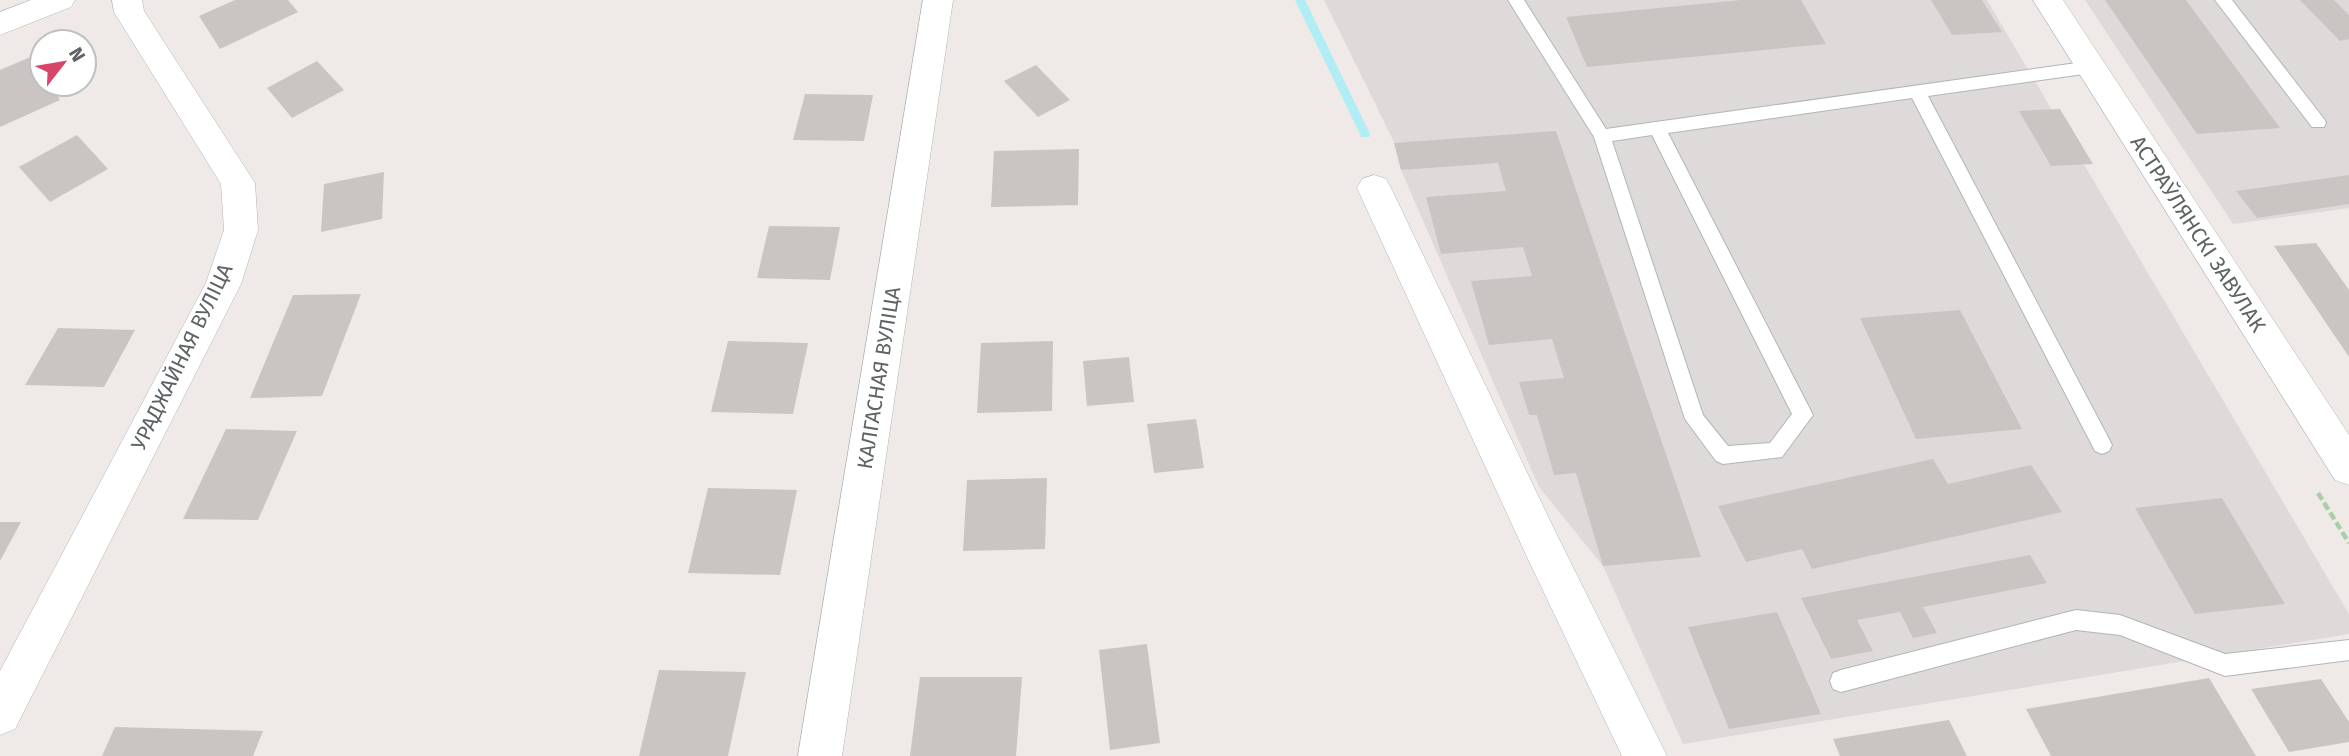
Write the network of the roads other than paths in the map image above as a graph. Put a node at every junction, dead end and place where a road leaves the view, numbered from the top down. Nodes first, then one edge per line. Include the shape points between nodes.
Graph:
1 (60, 0) edge
2 (127, 0) edge
3 (939, 0) edge
4 (1516, 0) edge
5 (2048, 0) edge
6 (2222, 0) edge
7 (0, 24) edge
8 (2091, 67) junction
9 (1916, 90) junction
10 (2318, 123) dead end
11 (1657, 128) junction
12 (1602, 136) junction
13 (1374, 188) dead end
14 (2102, 445) dead end
15 (2344, 451) edge
16 (2349, 650) edge
17 (1841, 681) dead end
18 (0, 714) edge
19 (820, 756) edge
20 (1644, 756) edge

1 - 7 street
2 - 18 street, УРАДЖАЙНАЯ ВУЛІЦА via 130,12 238,183 241,230 223,284
3 - 19 street, КАЛГАСНАЯ ВУЛІЦА
4 - 12 lane
5 - 8 street, АСТРАЎЛЯНСКІ ЗАВУЛАК
6 - 10 lane
8 - 9 lane
8 - 15 street, АСТРАЎЛЯНСКІ ЗАВУЛАК
9 - 11 lane
9 - 14 lane
11 - 12 lane
11 - 12 lane via 1803,415 1775,451 1723,455 1695,419
13 - 20 street
16 - 17 lane via 2225,665 2120,625 2076,620

